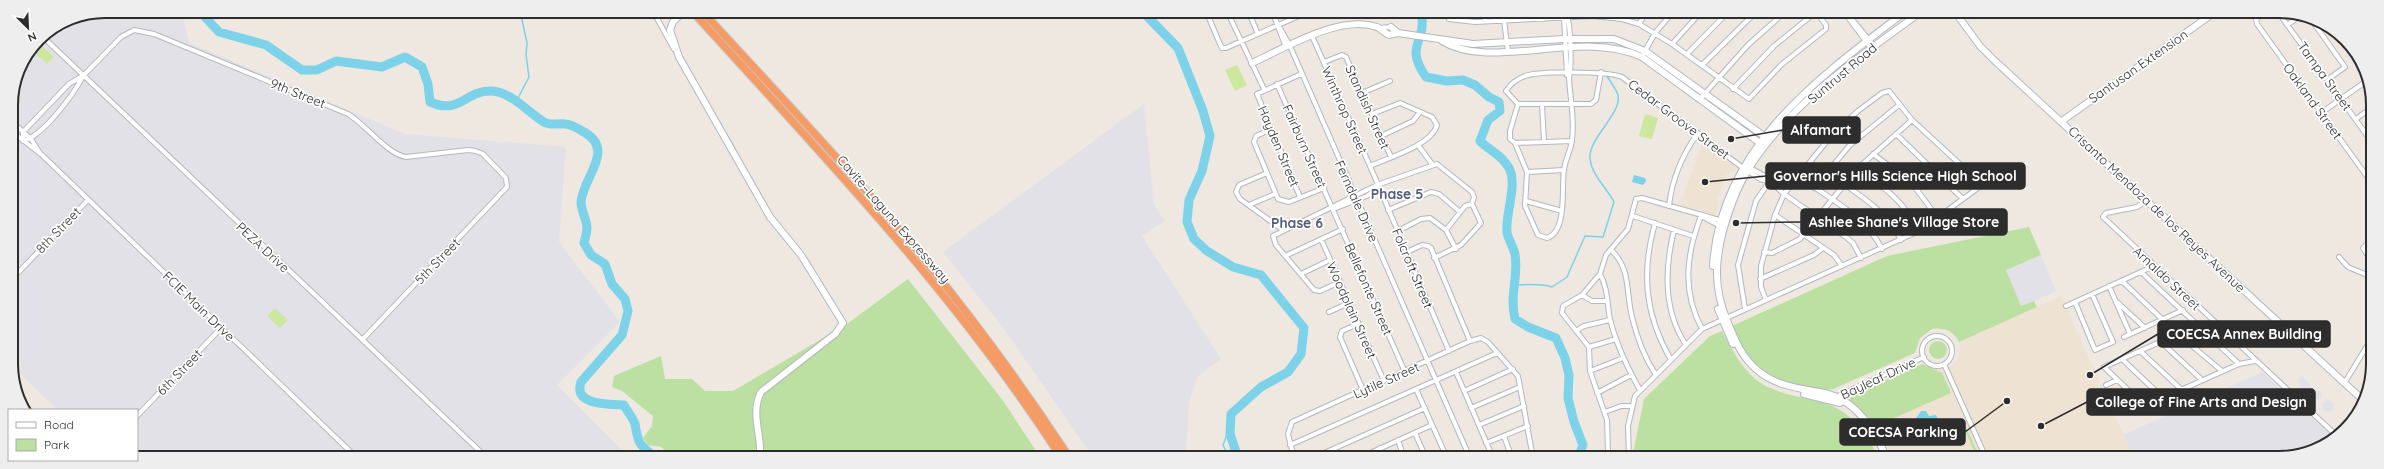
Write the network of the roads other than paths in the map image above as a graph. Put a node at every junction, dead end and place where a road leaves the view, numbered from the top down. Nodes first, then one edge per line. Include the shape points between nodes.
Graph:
1 (657, 18) edge
2 (678, 18) edge
3 (698, 18) edge
4 (708, 18) edge
5 (1209, 18) edge
6 (1230, 18) edge
7 (1251, 18) edge
8 (1275, 18) edge
9 (1295, 18) edge
10 (1449, 18) edge
11 (1485, 18) edge
12 (1578, 18) edge
13 (1614, 18) edge
14 (1642, 18) edge
15 (1668, 18) edge
16 (1696, 18) edge
17 (1722, 18) edge
18 (1750, 18) edge
19 (1778, 18) edge
20 (1809, 18) edge
21 (1821, 18) edge
22 (1850, 18) edge
23 (1897, 18) edge
24 (1913, 18) edge
25 (1959, 18) edge
26 (2207, 18) edge
27 (2259, 18) edge
28 (2282, 18) edge
29 (1524, 19) joint
30 (1544, 19) joint
31 (1563, 19) junction
32 (1569, 19) junction
33 (1504, 20) junction
34 (2295, 20) edge
35 (1485, 22) junction
36 (1639, 24) junction
37 (1278, 25) junction
38 (2287, 25) junction
39 (2316, 26) edge
40 (1391, 27) joint
41 (1378, 28) junction
42 (1399, 33) junction
43 (1655, 33) junction
44 (1258, 34) junction
45 (1312, 36) junction
46 (1567, 38) junction
47 (1242, 41) junction
48 (1442, 41) junction
49 (1867, 41) junction
50 (48, 42) edge
51 (1507, 42) junction
52 (1672, 44) junction
53 (1567, 46) junction
54 (1873, 47) junction
55 (1289, 49) junction
56 (1508, 52) junction
57 (1643, 54) junction
58 (1687, 54) junction
59 (679, 57) junction
60 (1324, 62) junction
61 (1252, 63) junction
62 (1702, 65) junction
63 (1602, 72) junction
64 (1300, 74) junction
65 (1569, 75) junction
66 (84, 76) junction
67 (1718, 77) junction
68 (2327, 80) junction
69 (1390, 81) dead end
70 (1277, 84) junction
71 (2363, 84) edge
72 (1264, 89) junction
73 (1733, 89) junction
74 (1362, 93) junction
75 (1706, 93) junction
76 (1700, 99) junction
77 (2341, 99) junction
78 (1571, 102) junction
79 (1518, 104) junction
80 (1542, 104) junction
81 (1899, 105) junction
82 (1420, 112) junction
83 (2366, 112) edge
84 (2321, 113) junction
85 (1372, 114) junction
86 (2356, 119) junction
87 (1912, 120) junction
88 (2062, 121) junction
89 (18, 127) edge
90 (1272, 129) junction
91 (23, 132) junction
92 (1698, 132) junction
93 (1896, 134) junction
94 (2366, 134) edge
95 (1382, 136) junction
96 (1764, 136) junction
97 (18, 137) edge
98 (31, 139) junction
99 (23, 141) junction
100 (1572, 141) junction
101 (1770, 141) junction
102 (1544, 142) junction
103 (1760, 142) junction
104 (1515, 144) junction
105 (1418, 145) junction
106 (1766, 146) junction
107 (1873, 154) junction
108 (42, 155) junction
109 (1391, 157) junction
110 (1432, 164) junction
111 (1370, 166) junction
112 (1745, 167) junction
113 (1857, 169) junction
114 (1564, 170) junction
115 (1527, 172) junction
116 (1267, 173) junction
117 (2366, 174) edge
118 (1798, 176) junction
119 (1769, 181) junction
120 (507, 182) joint
121 (1844, 184) junction
122 (1379, 186) junction
123 (1324, 188) junction
124 (1814, 188) junction
125 (1275, 194) junction
126 (1784, 194) junction
127 (1300, 197) junction
128 (1356, 199) junction
129 (1963, 199) junction
130 (88, 200) junction
131 (1831, 200) junction
132 (2147, 200) junction
133 (1526, 201) junction
134 (1472, 204) junction
135 (1249, 205) junction
136 (1669, 206) junction
137 (1332, 208) junction
138 (1388, 210) junction
139 (1562, 211) junction
140 (1460, 212) junction
141 (1775, 215) junction
142 (1633, 216) junction
143 (1701, 216) junction
144 (1817, 217) junction
145 (1938, 218) junction
146 (1655, 223) junction
147 (1723, 224) junction
148 (1343, 229) junction
149 (1283, 230) junction
150 (1446, 230) junction
151 (1674, 230) junction
152 (1398, 231) junction
153 (1919, 231) junction
154 (1804, 235) junction
155 (1693, 236) junction
156 (1321, 239) junction
157 (1901, 240) junction
158 (1823, 248) junction
159 (1456, 249) junction
160 (1882, 249) junction
161 (1612, 251) junction
162 (1407, 252) junction
163 (1764, 252) junction
164 (1285, 256) junction
165 (2339, 257) dead end
166 (1434, 258) junction
167 (1861, 258) junction
168 (1330, 260) junction
169 (1842, 266) junction
170 (2154, 266) junction
171 (18, 272) edge
172 (2141, 272) junction
173 (1302, 274) junction
174 (1600, 274) junction
175 (2366, 274) edge
176 (1760, 279) junction
177 (2122, 281) junction
178 (1340, 282) junction
179 (2110, 286) junction
180 (2092, 294) junction
181 (1582, 295) junction
182 (1766, 300) junction
183 (1607, 301) junction
184 (2116, 301) junction
185 (2075, 302) junction
186 (1349, 303) junction
187 (2066, 306) dead end
188 (1746, 309) junction
189 (2183, 310) junction
190 (1329, 312) dead end
191 (1724, 319) junction
192 (1610, 320) junction
193 (2163, 320) junction
194 (1358, 324) junction
195 (2198, 325) junction
196 (221, 328) junction
197 (2145, 328) junction
198 (1702, 329) junction
199 (1576, 331) junction
200 (2130, 334) junction
201 (2178, 334) junction
202 (2124, 337) dead end
203 (363, 339) junction
204 (1616, 339) junction
205 (1470, 341) junction
206 (2161, 342) junction
207 (1686, 345) junction
208 (1589, 347) junction
209 (2366, 347) edge
210 (1448, 351) junction
211 (2140, 351) junction
212 (1497, 353) junction
213 (1924, 357) junction
214 (1623, 358) junction
215 (2122, 359) junction
216 (1671, 360) junction
217 (2255, 361) junction
218 (1428, 362) junction
219 (1944, 364) junction
220 (2239, 364) junction
221 (1513, 369) junction
222 (1590, 371) junction
223 (2222, 371) junction
224 (1405, 372) junction
225 (1456, 372) junction
226 (1631, 375) junction
227 (1656, 375) junction
228 (1436, 380) junction
229 (2118, 380) junction
230 (2202, 380) junction
231 (1384, 381) junction
232 (2344, 382) junction
233 (2106, 385) dead end
234 (1520, 387) junction
235 (1416, 389) junction
236 (1363, 390) junction
237 (1640, 390) junction
238 (2182, 390) junction
239 (1464, 391) junction
240 (1597, 393) junction
241 (2131, 393) junction
242 (2359, 397) edge
243 (2163, 398) junction
244 (1835, 399) junction
245 (2112, 402) dead end
246 (1524, 406) junction
247 (1632, 406) junction
248 (1425, 408) junction
249 (1471, 408) junction
250 (1605, 412) junction
251 (138, 415) edge
252 (1432, 425) junction
253 (1479, 425) junction
254 (1528, 426) junction
255 (2333, 432) edge
256 (1415, 433) junction
257 (1504, 436) junction
258 (1398, 440) junction
259 (1486, 443) junction
260 (1290, 445) junction
261 (1380, 448) junction
262 (350, 451) edge
263 (480, 451) edge
264 (759, 451) edge
265 (1056, 451) edge
266 (1064, 451) edge
267 (1292, 451) edge
268 (1329, 451) edge
269 (1374, 451) edge
270 (1381, 451) edge
271 (1402, 451) edge
272 (1423, 451) edge
273 (1444, 451) edge
274 (1467, 451) edge
275 (1489, 451) edge
276 (1509, 451) edge
277 (1532, 451) edge
278 (1608, 451) edge
279 (1628, 451) edge
280 (1879, 451) edge
281 (1883, 451) edge
282 (1983, 451) edge

1 - 59 street
2 - 59 street via 670,30
3 - 265 highway, Cavite–Laguna Expressway via 922,268 986,350
4 - 266 highway, Cavite–Laguna Expressway via 873,199 928,264 1016,379
5 - 47 street via 1222,48
6 - 47 street
7 - 44 street
8 - 37 street, Ferndale Drive
9 - 37 street
10 - 35 street
11 - 35 street
12 - 32 street
13 - 36 street
14 - 36 street
15 - 43 street
16 - 52 street
17 - 58 street
18 - 62 street
19 - 67 street
20 - 73 street via 1774,46
21 - 73 street via 1826,29 1781,65 1751,98 1747,99
22 - 49 street
23 - 49 street, Suntrust Road
24 - 54 street, Suntrust Road
25 - 88 street, Crisanto Mendoza de los Reyes Avenue via 1980,46
26 - 88 street, Santusan Extension
27 - 84 street, Oakland Street via 2256,21
28 - 38 street, Tampa Street
29 - 30 street
29 - 33 street
30 - 31 street
31 - 32 street
31 - 46 street
32 - 46 street
33 - 35 street
33 - 51 street
34 - 38 street
36 - 43 street
37 - 44 street
37 - 55 street, Ferndale Drive
38 - 68 street, Tampa Street
39 - 68 street via 2345,67
40 - 41 street
40 - 42 street
41 - 42 street via 1389,35
41 - 45 street via 1361,24 1347,25
42 - 48 street
43 - 52 street
43 - 57 street
44 - 47 street
45 - 55 street
45 - 60 street, Winthrop Street
46 - 51 street
46 - 53 street
46 - 57 street via 1614,39
47 - 61 street
48 - 51 street via 1473,44
48 - 56 street via 1452,47 1472,51
49 - 54 street
49 - 96 street, Suntrust Road via 1816,82
50 - 66 street, PEZA Drive
51 - 56 street
52 - 58 street
53 - 56 street
53 - 57 street via 1612,46
53 - 65 street
54 - 101 street, Suntrust Road via 1822,88
55 - 61 street
55 - 64 street, Ferndale Drive
57 - 75 street
57 - 76 street
58 - 62 street
59 - 264 street via 770,217 801,255 843,323 835,334 761,392 756,404
60 - 74 street, Standish Street via 1342,55 1346,57
60 - 111 street, Winthrop Street
61 - 72 street
62 - 67 street
63 - 65 street, Cedar Groove Street
63 - 78 street via 1594,102
63 - 92 street, Cedar Groove Street via 1612,73 1634,84
64 - 70 street
64 - 128 street, Ferndale Drive
65 - 78 street
65 - 79 street, Cedar Groove Street via 1530,75 1518,79 1506,92
66 - 91 street, 9th Street via 69,84
66 - 98 street, 9th Street via 76,91
66 - 120 street, 9th Street via 121,37 140,30 348,114 397,156 476,151 483,154
66 - 203 street, PEZA Drive via 272,256
67 - 73 street
67 - 75 street
68 - 77 street, Tampa Street
69 - 74 street
70 - 72 street
70 - 123 street, Fairburn Street
71 - 77 street
72 - 90 street, Hayden Street via 1257,94
74 - 85 street, Standish Street
75 - 76 street
75 - 96 street
76 - 103 street
77 - 84 street
77 - 86 street, Tampa Street
78 - 80 street
78 - 100 street
79 - 80 street
79 - 104 street via 1510,131 1510,139
80 - 102 street
81 - 87 street
81 - 118 street via 1889,91 1882,93 1838,129
81 - 124 street via 1850,145
82 - 85 street via 1400,103
82 - 95 street via 1413,121
82 - 105 street via 1432,117 1437,127
83 - 86 street
84 - 117 street, Oakland Street
85 - 95 street, Standish Street
86 - 94 street, Tampa Street
87 - 93 street
87 - 129 street via 1976,180 1978,188
88 - 132 street, Crisanto Mendoza de los Reyes Avenue
89 - 91 street, FCIE Main Drive
90 - 116 street via 1254,138
90 - 127 street, Hayden Street
91 - 98 street, FCIE Main Drive
91 - 99 street
92 - 112 street, Cedar Groove Street
92 - 136 street via 1678,169 1671,188
93 - 107 street
93 - 129 street
95 - 109 street, Standish Street
96 - 101 street
96 - 103 street, Suntrust Road
97 - 99 street, FCIE Main Drive
98 - 99 street
98 - 108 street, FCIE Main Drive
99 - 108 street, FCIE Main Drive
100 - 102 street
100 - 114 street
101 - 106 street, Suntrust Road
102 - 104 street
103 - 106 street
103 - 112 street, Suntrust Road
104 - 115 street
105 - 109 street
105 - 110 street
106 - 112 street, Suntrust Road
107 - 113 street
107 - 145 street via 1911,182
108 - 130 street, FCIE Main Drive
109 - 111 street
110 - 122 street
110 - 134 street via 1440,165 1472,192
111 - 122 street, Winthrop Street
112 - 119 street, Cedar Groove Street via 1760,179
112 - 147 street, Suntrust Road
113 - 121 street
113 - 153 street via 1903,203
114 - 115 street
114 - 139 street
115 - 133 street
116 - 125 street
116 - 135 street via 1236,188 1237,196
118 - 124 street
118 - 126 street
119 - 126 street, Cedar Groove Street
119 - 188 street via 1756,201 1738,266
120 - 203 street, 5th Street via 507,187
121 - 131 street
121 - 157 street via 1881,211
122 - 128 street
122 - 138 street, Folcroft Street
123 - 127 street
123 - 137 street, Fairburn Street
124 - 131 street
125 - 127 street via 1278,199 1285,202
125 - 135 street
126 - 141 street
126 - 144 street, Cedar Groove Street
128 - 137 street
128 - 218 street, Ferndale Drive
129 - 145 street
130 - 171 street, 8th Street
130 - 196 street, FCIE Main Drive
131 - 144 street
131 - 160 street via 1870,229
132 - 170 street, Arnaldo Street via 2137,206 2106,213 2103,217
132 - 232 street, Crisanto Mendoza de los Reyes Avenue
133 - 139 street
133 - 139 street via 1527,213 1542,238 1556,233
134 - 140 street via 1465,206
134 - 159 street via 1481,222
135 - 149 street
136 - 142 street via 1638,198
136 - 143 street
137 - 148 street, Bellefonte Street
137 - 149 street
138 - 140 street via 1431,192 1438,194
138 - 152 street, Folcroft Street
140 - 150 street
141 - 154 street
141 - 163 street
142 - 146 street
142 - 161 street via 1625,235
143 - 147 street
143 - 155 street
144 - 154 street
144 - 167 street, Cedar Groove Street via 1853,243
145 - 153 street
146 - 151 street
146 - 216 street via 1648,254 1648,292 1657,330
147 - 191 street, Suntrust Road via 1716,277
148 - 156 street
148 - 224 street, Bellefonte Street
149 - 164 street via 1276,234 1274,239
150 - 152 street via 1426,217
150 - 159 street
151 - 155 street
151 - 207 street via 1666,270 1667,282 1673,313
152 - 162 street, Folcroft Street
153 - 157 street
154 - 158 street
154 - 163 street via 1797,242 1772,253
155 - 198 street via 1688,261 1689,297
156 - 164 street
156 - 168 street, Woodplain Street
157 - 160 street
158 - 169 street
158 - 176 street via 1814,256
159 - 166 street
160 - 167 street
161 - 174 street via 1604,260
161 - 227 street via 1625,267 1635,331
162 - 166 street via 1425,245 1430,248
162 - 210 street, Folcroft Street
163 - 176 street
164 - 173 street
165 - 175 street via 2348,267
166 - 205 street
167 - 169 street
168 - 173 street
168 - 178 street, Woodplain Street
169 - 182 street
170 - 172 street
170 - 217 street, Arnaldo Street
172 - 177 street
172 - 189 street
173 - 178 street via 1317,291
174 - 181 street
174 - 183 street via 1605,284
176 - 182 street
177 - 179 street
177 - 193 street
178 - 186 street, Woodplain Street
179 - 180 street
179 - 184 street
180 - 185 street
180 - 185 street via 2113,342 2095,350
181 - 183 street via 1592,301
181 - 199 street via 1565,303 1562,310
182 - 188 street
183 - 192 street
184 - 197 street
184 - 200 street
185 - 187 street
186 - 190 street
186 - 194 street, Woodplain Street
188 - 191 street
189 - 193 street
189 - 195 street
191 - 198 street
191 - 244 street, Suntrust Road via 1742,353 1762,374 1784,385
192 - 199 street via 1584,326
192 - 204 street
193 - 197 street
194 - 231 street, Woodplain Street
194 - 236 street via 1342,331 1340,337
195 - 201 street
195 - 220 street
196 - 251 street, 6th Street
196 - 262 street, FCIE Main Drive
197 - 200 street
198 - 207 street
199 - 208 street
200 - 202 street
201 - 206 street
201 - 223 street
203 - 263 street, PEZA Drive
204 - 208 street
204 - 214 street
205 - 210 street, Lytile Street
205 - 212 street, Lytile Street via 1477,338 1485,339
206 - 211 street
206 - 230 street
207 - 216 street
208 - 222 street
209 - 232 street
210 - 218 street, Lytile Street
211 - 215 street
211 - 238 street
212 - 221 street
212 - 225 street
213 - 219 street via 1932,365
213 - 219 street via 1923,348 1928,340 1936,336 1942,337 1950,342 1952,351
213 - 244 street, Bayleaf Drive
214 - 222 street
214 - 226 street
215 - 229 street via 2104,367
215 - 243 street
216 - 227 street
217 - 220 street
217 - 255 street, Arnaldo Street
218 - 224 street, Lytile Street
218 - 228 street, Ferndale Drive
219 - 282 street
220 - 223 street
221 - 234 street via 1518,376
221 - 239 street
222 - 240 street
223 - 230 street
224 - 231 street, Lytile Street
225 - 228 street
225 - 239 street
226 - 237 street
226 - 240 street
227 - 237 street
228 - 235 street
228 - 274 street, Ferndale Drive
229 - 233 street
229 - 241 street
230 - 238 street
231 - 236 street, Lytile Street
232 - 242 street, Crisanto Mendoza de los Reyes Avenue
234 - 246 street
234 - 249 street
235 - 248 street
235 - 260 street
236 - 260 street, Lytile Street via 1292,422 1289,429
237 - 247 street
238 - 243 street
239 - 249 street
240 - 250 street
241 - 243 street via 2145,406
241 - 245 street
244 - 280 street via 1862,422 1872,434
244 - 281 street via 1854,409 1870,426
246 - 253 street
246 - 254 street
247 - 250 street via 1621,406
247 - 279 street via 1627,432
248 - 252 street
248 - 268 street
249 - 253 street
250 - 278 street
252 - 256 street
252 - 273 street
253 - 259 street
254 - 257 street
254 - 277 street
256 - 258 street
256 - 272 street
257 - 259 street
257 - 276 street
258 - 261 street
258 - 271 street
259 - 275 street
260 - 267 street
261 - 269 street
261 - 270 street

